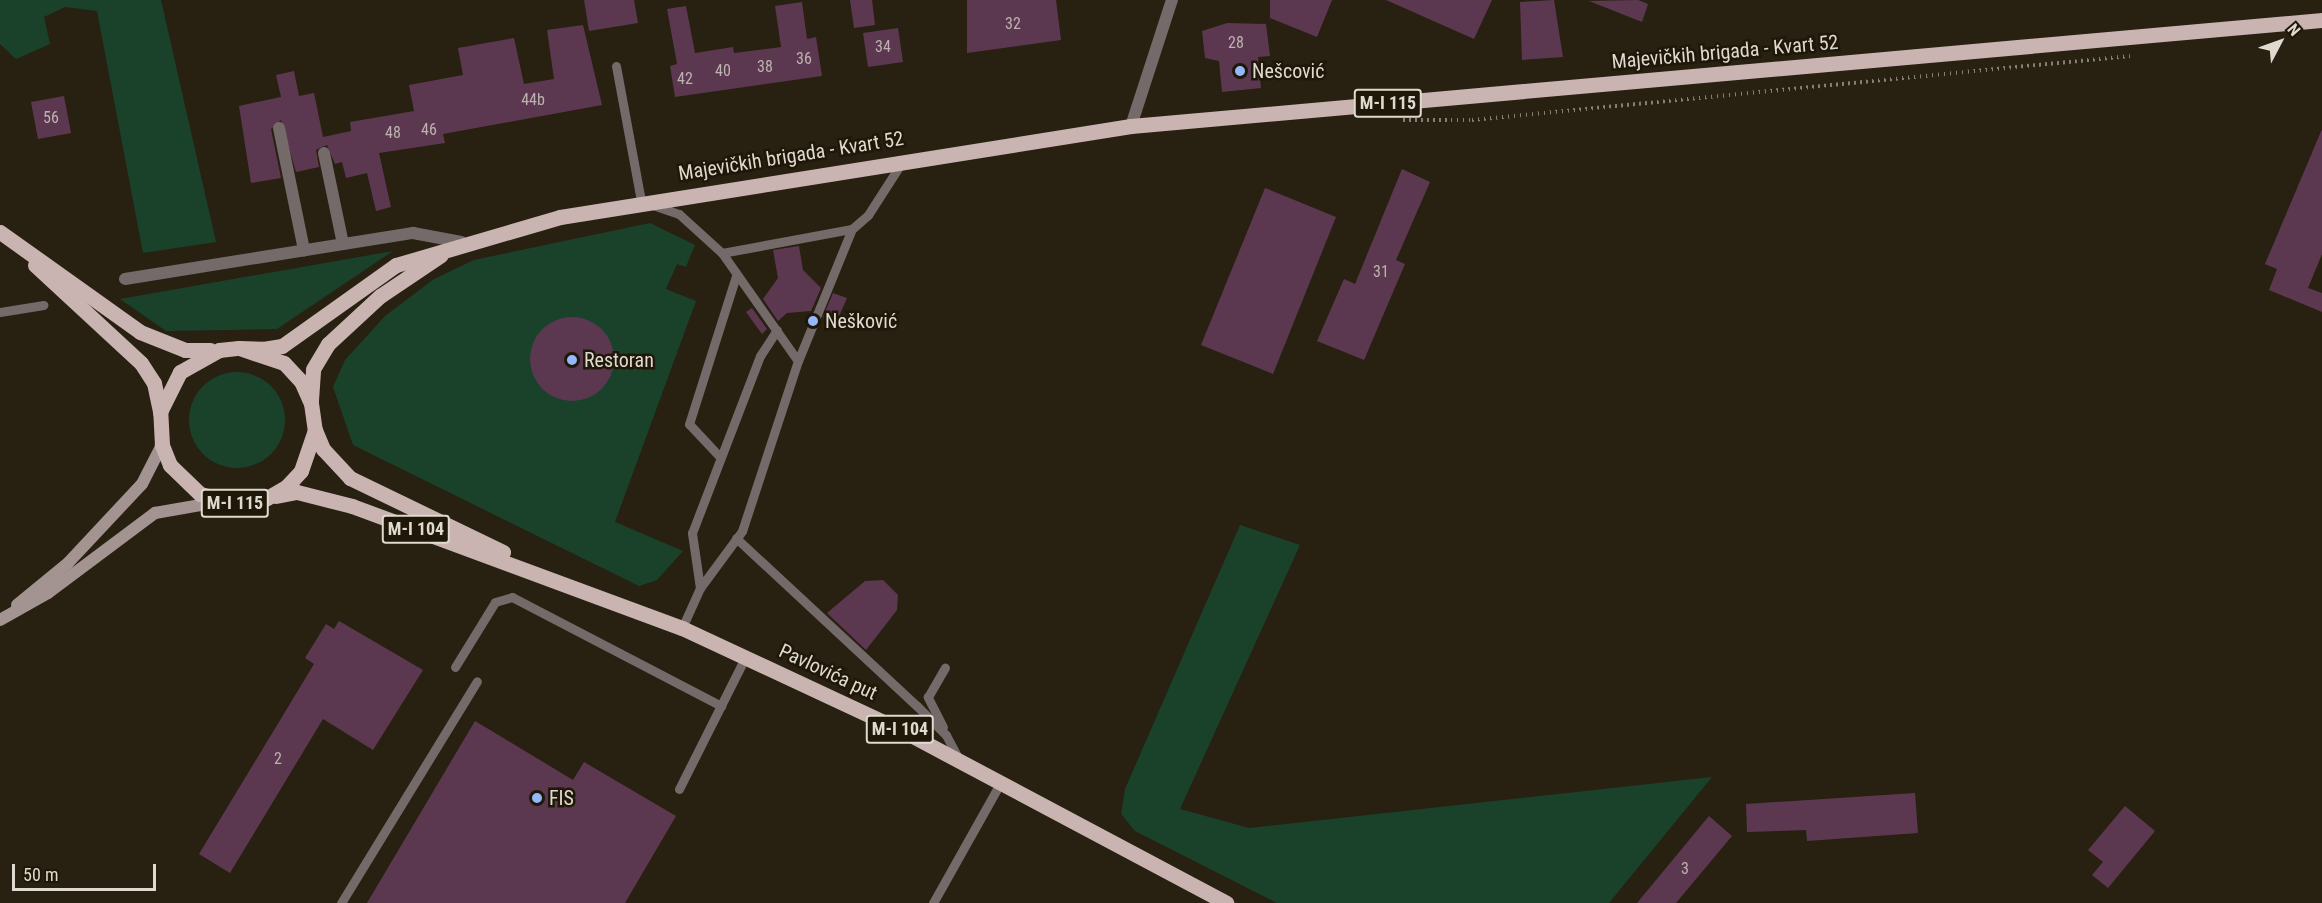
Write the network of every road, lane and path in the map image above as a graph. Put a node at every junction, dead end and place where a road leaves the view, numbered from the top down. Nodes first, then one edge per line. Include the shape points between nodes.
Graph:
1 (1172, 0) edge
2 (2322, 20) edge
3 (2134, 56) dead end
4 (616, 66) dead end
5 (1391, 120) dead end
6 (1131, 126) junction
7 (279, 128) dead end
8 (324, 153) dead end
9 (903, 160) junction
10 (640, 201) junction
11 (852, 229) junction
12 (0, 232) edge
13 (461, 242) junction
14 (343, 244) junction
15 (304, 250) junction
16 (722, 253) junction
17 (736, 276) junction
18 (125, 279) dead end
19 (43, 305) dead end
20 (0, 312) edge
21 (777, 330) junction
22 (239, 348) junction
23 (219, 350) junction
24 (798, 361) junction
25 (312, 403) junction
26 (160, 412) junction
27 (315, 430) junction
28 (162, 445) junction
29 (720, 457) junction
30 (267, 498) junction
31 (219, 501) junction
32 (736, 538) junction
33 (562, 582) junction
34 (699, 588) junction
35 (0, 620) edge
36 (682, 628) junction
37 (746, 656) junction
38 (455, 667) dead end
39 (945, 668) dead end
40 (477, 681) dead end
41 (721, 706) junction
42 (946, 735) junction
43 (960, 760) junction
44 (1001, 782) junction
45 (679, 789) dead end
46 (341, 903) edge
47 (933, 903) edge
48 (1226, 903) edge

1 - 6 street
2 - 6 main road, Majevičkih brigada - Kvart 52 / M-I 115
3 - 5 path via 1472,120
4 - 10 lane
6 - 9 main road, Majevičkih brigada - Kvart 52 / M-I 115
7 - 15 street
8 - 14 street
9 - 10 main road, Majevičkih brigada - Kvart 52 / M-I 115
9 - 11 lane via 868,215
10 - 13 main road, Majevičkih brigada - Kvart 52 / M-I 115
10 - 16 lane via 679,214
11 - 16 lane
11 - 24 lane
12 - 23 main road, M-I 115 via 140,332 185,350
12 - 26 main road, M-I 115 via 141,363 154,383
13 - 14 street via 413,233
13 - 22 main road, M-I 115 via 396,265 282,346
13 - 25 main road, M-I 115 via 381,296 328,344 313,369
14 - 15 street
15 - 18 street
16 - 17 lane
17 - 21 lane
17 - 29 lane via 689,424
19 - 20 lane
21 - 24 lane
21 - 29 lane via 760,356
22 - 23 main road, M-I 115
22 - 25 main road, M-I 115 via 284,363
23 - 26 main road, M-I 115 via 180,372
24 - 32 lane
25 - 27 main road, M-I 115
26 - 28 main road, M-I 115
27 - 30 main road, M-I 115 via 301,471
27 - 33 main road, M-I 104 via 323,449 350,478
28 - 31 main road, M-I 115 via 183,481
28 - 35 main road via 142,484 114,515
29 - 34 lane via 692,532
30 - 31 main road, M-I 115
30 - 33 main road, M-I 104 via 297,492 352,506
31 - 35 main road via 155,513 48,593
32 - 34 lane
32 - 42 lane
33 - 36 main road, Pavlovića put / M-I 104
34 - 36 lane
36 - 37 main road, Pavlovića put / M-I 104
37 - 41 lane
37 - 43 main road, Pavlovića put / M-I 104
38 - 41 lane via 495,602 512,597
39 - 42 lane via 928,697
40 - 46 lane
41 - 45 lane
42 - 43 lane
43 - 44 main road, Pavlovića put / M-I 104
44 - 47 lane
44 - 48 main road, Pavlovića put / M-I 104

